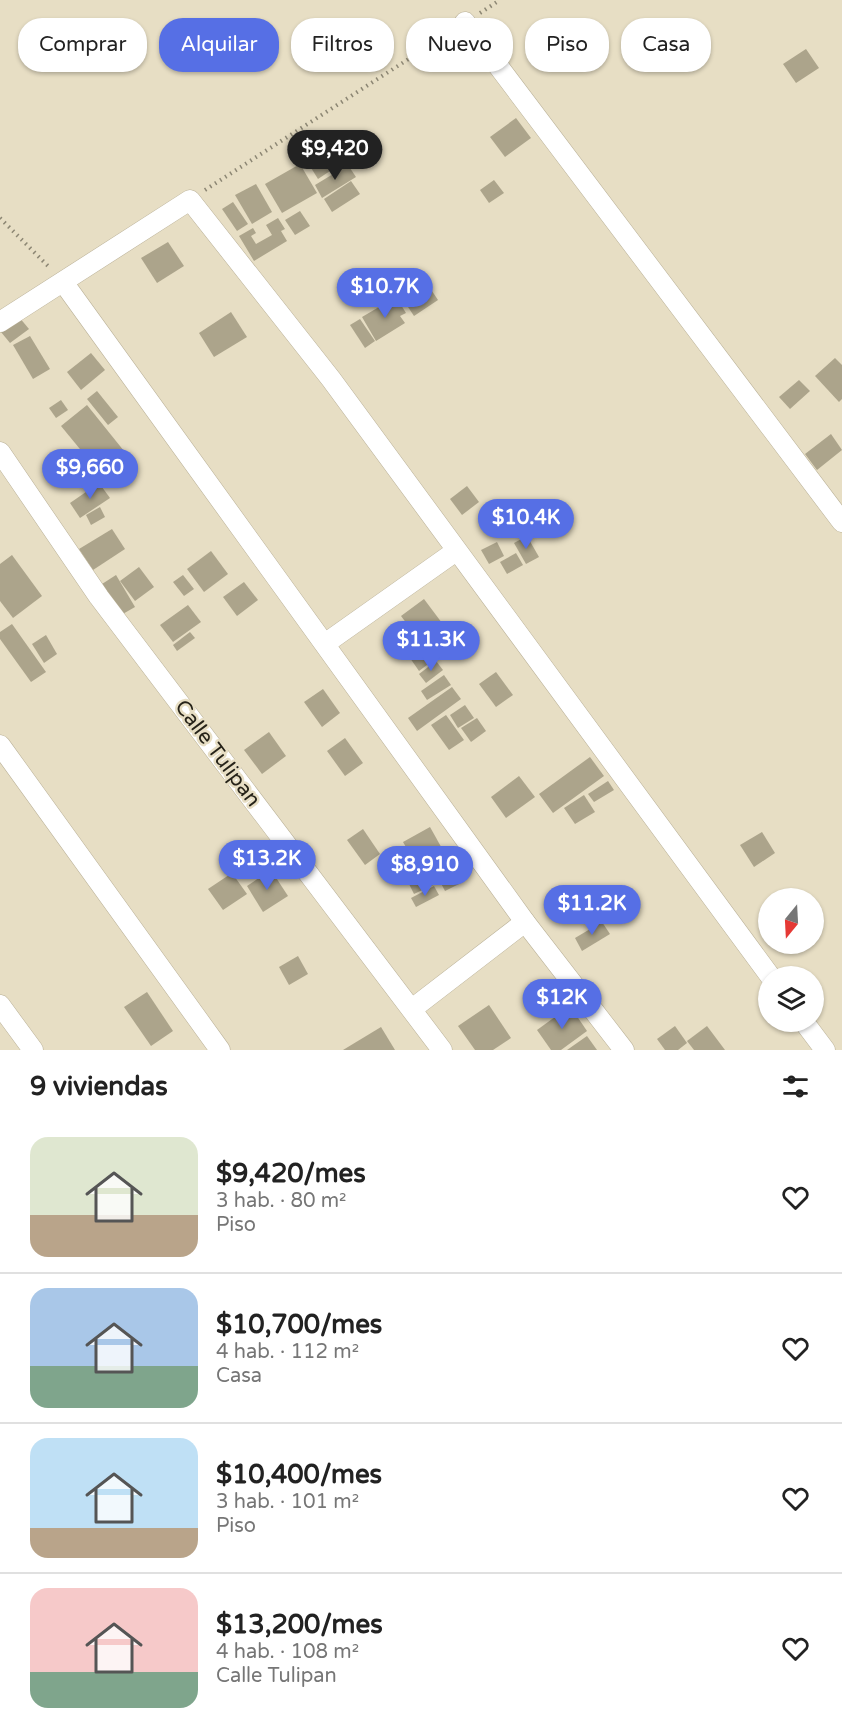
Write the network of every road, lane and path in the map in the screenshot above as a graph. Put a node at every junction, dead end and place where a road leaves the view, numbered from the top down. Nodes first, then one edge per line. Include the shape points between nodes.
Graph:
1 (500, 0) edge
2 (471, 18) edge
3 (406, 60) edge
4 (503, 72) edge
5 (190, 200) junction
6 (0, 218) edge
7 (63, 282) junction
8 (0, 322) edge
9 (0, 452) edge
10 (842, 522) edge
11 (456, 550) junction
12 (326, 643) junction
13 (0, 745) edge
14 (525, 922) junction
15 (763, 966) edge
16 (0, 1005) edge
17 (412, 1009) junction
18 (812, 1032) edge
19 (33, 1050) edge
20 (220, 1050) edge
21 (442, 1050) edge
22 (624, 1050) edge
23 (825, 1050) edge

1 - 2 path
3 - 5 path
4 - 10 street
5 - 7 street
5 - 11 street via 331,380
6 - 7 path
7 - 8 street
7 - 12 street
9 - 17 street, Calle Tulipan via 99,597
11 - 12 street
11 - 15 street
12 - 14 street
13 - 20 street
14 - 17 street
14 - 22 street
16 - 19 street
17 - 21 street, Calle Tulipan
18 - 23 street

